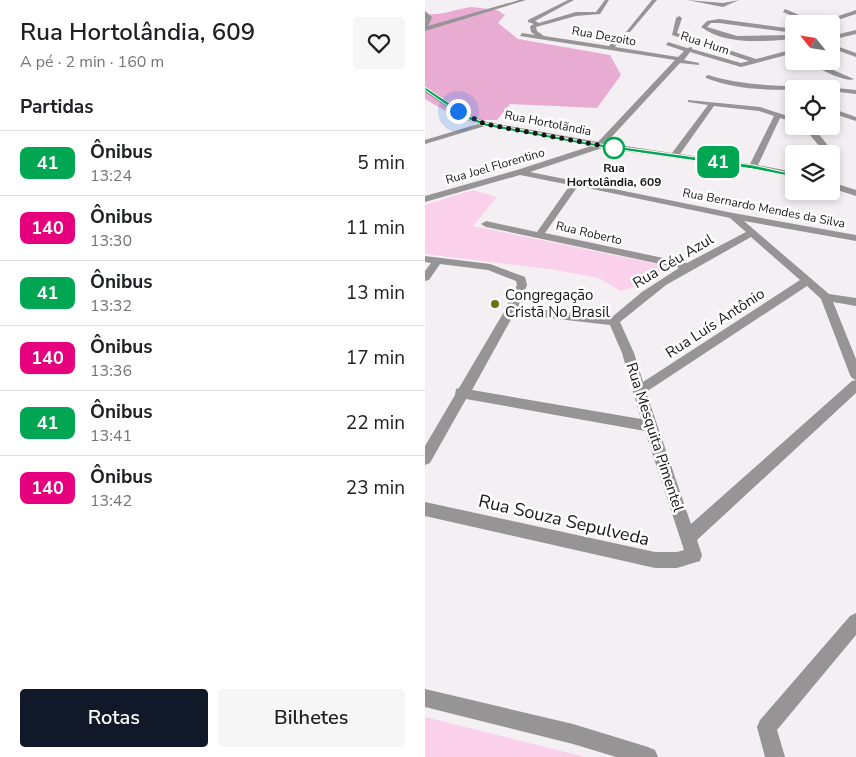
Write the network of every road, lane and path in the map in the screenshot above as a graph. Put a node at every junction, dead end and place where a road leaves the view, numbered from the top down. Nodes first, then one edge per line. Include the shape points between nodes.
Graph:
1 (524, 0) edge
2 (572, 0) edge
3 (607, 0) edge
4 (655, 0) edge
5 (689, 0) edge
6 (737, 0) edge
7 (700, 1) edge
8 (785, 11) dead end
9 (856, 12) edge
10 (425, 13) edge
11 (795, 15) edge
12 (840, 17) edge
13 (679, 18) dead end
14 (543, 24) junction
15 (425, 28) edge
16 (628, 31) dead end
17 (856, 32) edge
18 (794, 33) edge
19 (522, 36) dead end
20 (840, 36) edge
21 (619, 37) dead end
22 (543, 38) junction
23 (668, 44) dead end
24 (611, 48) junction
25 (690, 48) junction
26 (840, 49) edge
27 (785, 53) edge
28 (856, 55) edge
29 (680, 60) junction
30 (756, 61) junction
31 (697, 64) dead end
32 (826, 70) edge
33 (708, 77) dead end
34 (854, 79) edge
35 (785, 86) edge
36 (425, 89) edge
37 (840, 90) edge
38 (845, 90) junction
39 (856, 92) edge
40 (690, 101) dead end
41 (713, 103) junction
42 (778, 114) junction
43 (840, 114) edge
44 (785, 117) edge
45 (856, 120) edge
46 (485, 124) junction
47 (815, 135) edge
48 (425, 142) edge
49 (822, 145) edge
50 (599, 146) junction
51 (674, 156) junction
52 (753, 167) junction
53 (520, 172) junction
54 (785, 173) edge
55 (575, 184) junction
56 (840, 188) edge
57 (856, 193) edge
58 (425, 199) edge
59 (733, 216) junction
60 (486, 224) dead end
61 (752, 233) junction
62 (539, 235) junction
63 (856, 238) edge
64 (425, 259) edge
65 (438, 260) junction
66 (687, 266) junction
67 (425, 278) edge
68 (807, 281) junction
69 (826, 297) junction
70 (856, 302) edge
71 (511, 310) junction
72 (614, 321) junction
73 (856, 375) edge
74 (856, 385) edge
75 (640, 390) junction
76 (461, 393) junction
77 (649, 426) junction
78 (425, 459) edge
79 (425, 509) edge
80 (688, 537) junction
81 (694, 555) joint
82 (856, 622) edge
83 (425, 698) edge
84 (649, 757) edge
85 (775, 757) edge

1 - 15 street
2 - 14 street via 529,21
3 - 14 street via 598,14 573,14
4 - 16 street
5 - 7 street
6 - 7 street via 727,5
8 - 11 street
9 - 12 street
10 - 15 street via 429,17
13 - 30 street via 676,36
14 - 22 street via 532,28
17 - 20 street
18 - 18 street via 719,21 706,23 704,27 737,39 753,40
19 - 22 street, Rua Dezoito
21 - 24 street
22 - 24 street, Rua Dezoito
23 - 25 street, Rua Hum
24 - 29 street, Rua Dezoito
25 - 29 street
25 - 30 street, Rua Hum via 733,64 747,65
26 - 28 street
27 - 30 street, Rua Hum
29 - 31 street, Rua Dezoito
29 - 50 street
32 - 34 street
33 - 35 street via 722,82
34 - 38 street
36 - 46 street, Rua Hortolãndia via 467,117
37 - 38 street
38 - 39 street
40 - 41 street
41 - 42 street
41 - 51 street
42 - 44 street
42 - 52 street
43 - 45 street
46 - 48 street
46 - 50 street, Rua Hortolãndia
47 - 49 street
50 - 51 street, Rua Hortolãndia
50 - 53 street, Rua Joel Florentino
51 - 52 street, Rua Hortolãndia
52 - 54 street, Rua Hortolãndia
53 - 55 street, Rua Bernardo Mendes da Silva
53 - 58 street, Rua Joel Florentino
55 - 59 street, Rua Bernardo Mendes da Silva
55 - 62 street
56 - 57 street
59 - 61 street
59 - 63 street, Rua Bernardo Mendes da Silva
60 - 62 street, Rua Roberto
61 - 66 street, Rua Céu Azul
61 - 68 street
62 - 66 street, Rua Roberto
64 - 65 street
65 - 67 street
65 - 71 street via 489,267 521,279 522,285
66 - 72 street, Rua Céu Azul via 641,297
68 - 69 street
68 - 75 street, Rua Luís Antônio
69 - 70 street
69 - 73 street
71 - 72 street
71 - 76 street
72 - 75 street, Rua Mesquita Pimentel
74 - 80 street
75 - 77 street, Rua Mesquita Pimentel
76 - 77 street
76 - 78 street
77 - 80 street, Rua Mesquita Pimentel
79 - 81 street, Rua Souza Sepulveda via 655,560 677,560
80 - 81 street, Rua Mesquita Pimentel
82 - 85 street via 767,727
83 - 84 street via 573,734

